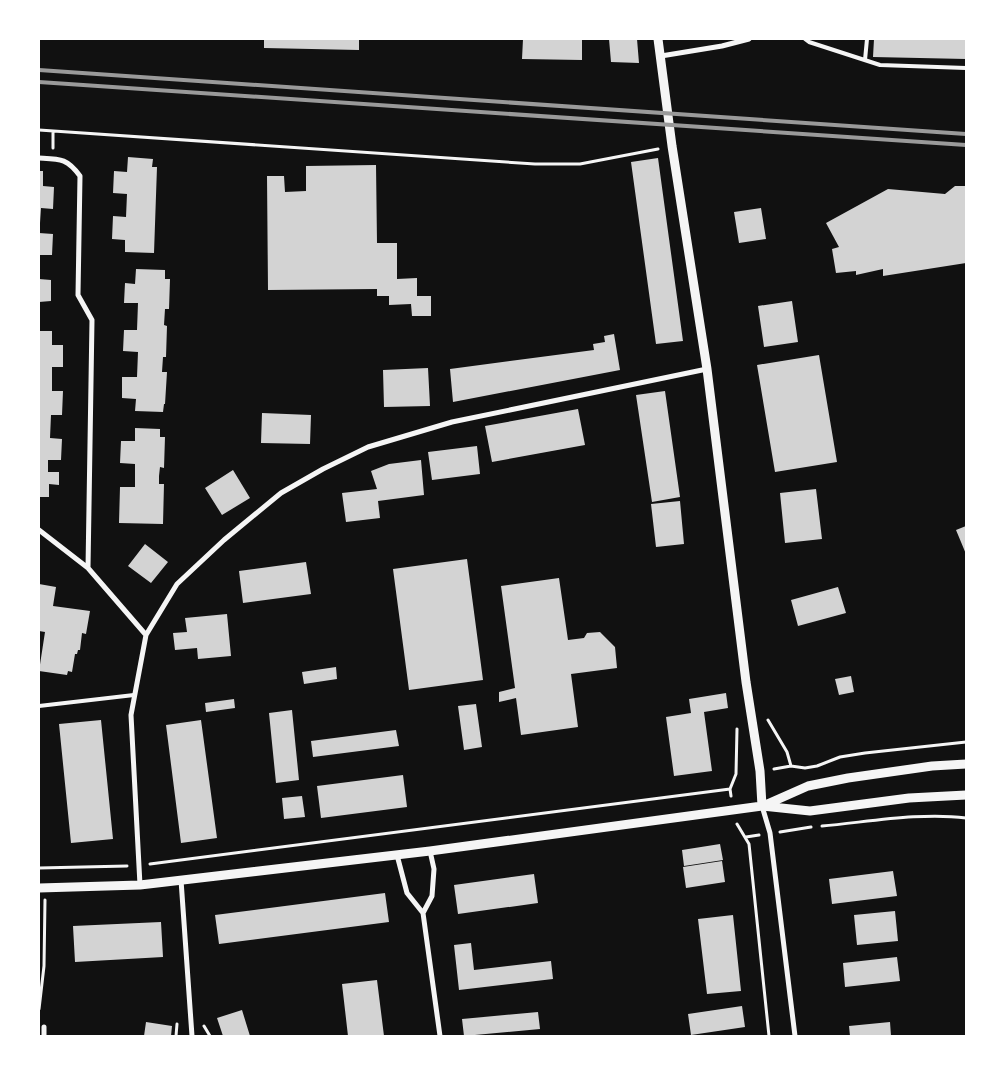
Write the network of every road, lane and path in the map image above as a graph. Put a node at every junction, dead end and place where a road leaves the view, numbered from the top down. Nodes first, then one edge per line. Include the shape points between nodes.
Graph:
1 (658, 39) edge
2 (749, 39) edge
3 (805, 39) edge
4 (867, 39) edge
5 (661, 56) junction
6 (865, 60) junction
7 (966, 68) edge
8 (39, 130) edge
9 (672, 146) junction
10 (39, 158) edge
11 (708, 369) junction
12 (39, 530) edge
13 (88, 568) junction
14 (146, 635) junction
15 (134, 695) junction
16 (39, 706) edge
17 (764, 713) dead end
18 (966, 742) edge
19 (966, 764) edge
20 (730, 789) dead end
21 (966, 795) edge
22 (762, 806) junction
23 (966, 818) edge
24 (810, 827) dead end
25 (745, 837) dead end
26 (430, 851) junction
27 (397, 855) junction
28 (139, 865) junction
29 (39, 868) edge
30 (180, 880) junction
31 (140, 885) junction
32 (42, 888) edge
33 (423, 913) junction
34 (39, 1009) edge
35 (44, 1027) dead end
36 (44, 1036) edge
37 (192, 1036) edge
38 (440, 1036) edge
39 (769, 1036) edge
40 (795, 1036) edge

1 - 5 street
2 - 5 street
3 - 6 lane
4 - 6 lane
5 - 9 street
6 - 7 lane via 880,65
8 - 9 path via 535,164 580,164
9 - 11 street
10 - 13 street via 71,164 80,176 78,295 92,320
11 - 14 street via 452,422 368,447 281,493 224,540 177,584
11 - 22 street
12 - 13 street
13 - 14 street
14 - 15 street
15 - 16 lane
15 - 28 street via 131,715
17 - 18 path via 787,752 790,766 811,767 865,753
19 - 22 street via 832,781 808,786
20 - 28 path
21 - 22 street via 909,798 810,811
22 - 26 street
22 - 40 street via 770,833
23 - 24 path via 912,818
25 - 39 path via 749,844
26 - 27 street
26 - 33 street via 434,869 432,896
27 - 30 street
27 - 33 street via 407,893
28 - 29 path
28 - 31 street
30 - 31 street
30 - 37 street
31 - 32 street
32 - 34 path via 44,966
33 - 38 street
35 - 36 street

